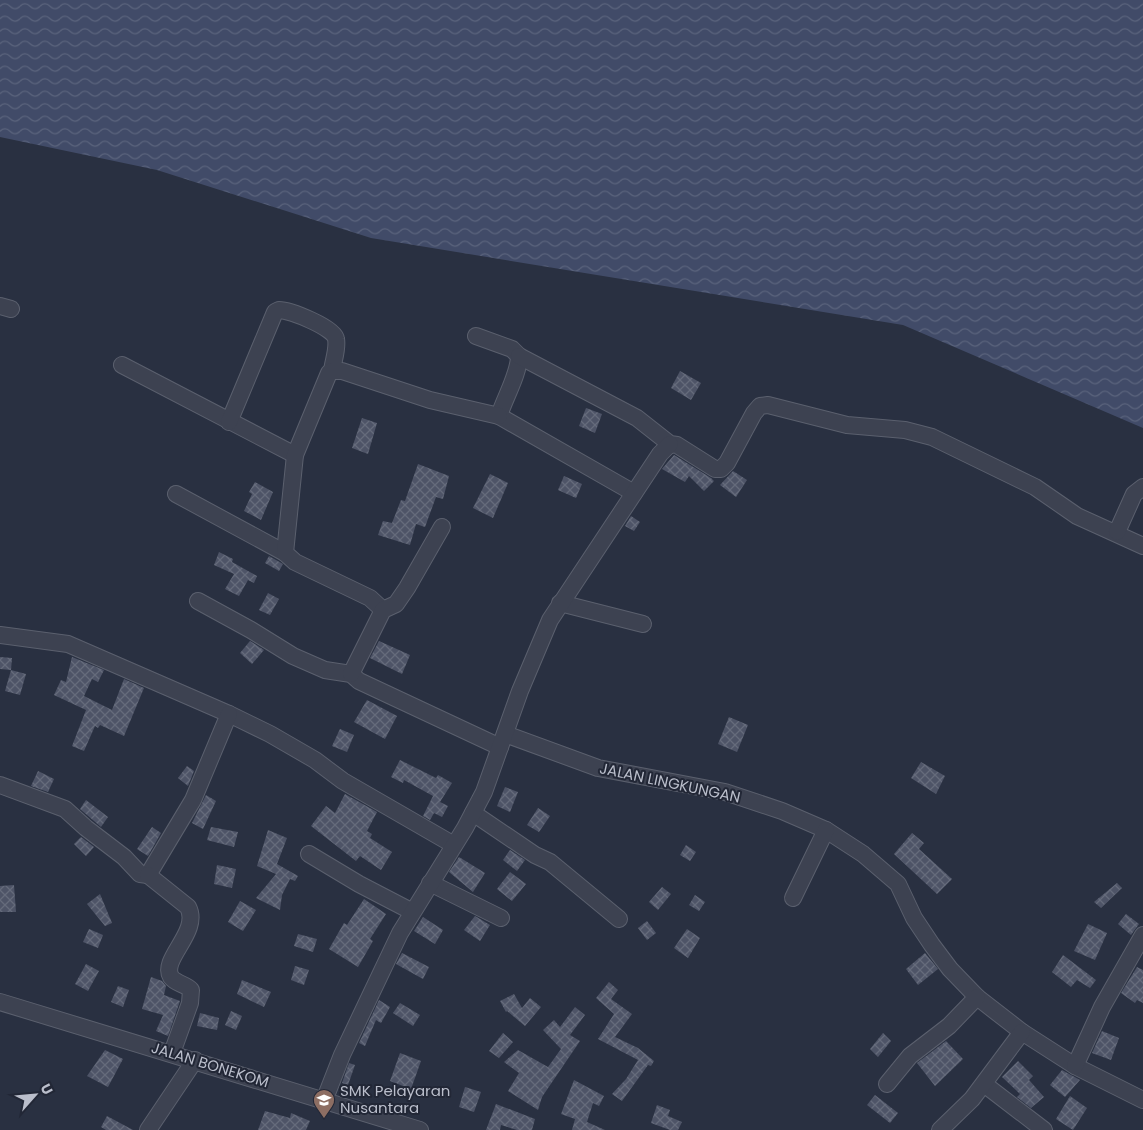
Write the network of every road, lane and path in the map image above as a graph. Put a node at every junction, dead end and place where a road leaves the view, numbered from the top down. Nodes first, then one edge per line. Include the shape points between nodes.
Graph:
1 (476, 336) dead end
2 (519, 356) junction
3 (122, 365) dead end
4 (332, 371) junction
5 (499, 416) junction
6 (229, 422) junction
7 (670, 444) junction
8 (295, 455) junction
9 (1143, 487) edge
10 (634, 493) junction
11 (176, 494) dead end
12 (442, 527) dead end
13 (1117, 532) junction
14 (1143, 546) edge
15 (285, 553) junction
16 (198, 601) dead end
17 (560, 603) junction
18 (383, 610) junction
19 (643, 624) dead end
20 (0, 635) edge
21 (351, 674) junction
22 (229, 714) junction
23 (503, 741) junction
24 (0, 785) edge
25 (474, 813) junction
26 (826, 830) junction
27 (454, 845) junction
28 (309, 854) dead end
29 (148, 875) junction
30 (430, 883) junction
31 (793, 898) dead end
32 (411, 911) junction
33 (501, 918) dead end
34 (619, 919) dead end
35 (1143, 935) edge
36 (977, 997) junction
37 (0, 1002) edge
38 (1022, 1032) junction
39 (172, 1053) junction
40 (195, 1060) junction
41 (1075, 1066) junction
42 (886, 1084) dead end
43 (984, 1084) junction
44 (1143, 1100) edge
45 (324, 1101) junction
46 (148, 1130) edge
47 (420, 1130) edge
48 (940, 1130) edge
49 (1044, 1130) edge

1 - 2 street via 512,349
2 - 5 street via 519,365
2 - 7 street via 637,418
3 - 6 street
4 - 5 street via 342,371 430,400
4 - 6 street via 336,340 331,330 287,310 279,310
4 - 8 street
5 - 10 street
6 - 8 street
7 - 10 street
7 - 13 street via 721,469 728,464 754,413 760,406 768,405 848,425 905,430 932,437 987,463 1035,487 1077,516
8 - 15 street
9 - 13 street via 1134,494
10 - 17 street
11 - 15 street
12 - 18 street via 408,588 396,604
13 - 14 street
15 - 18 street via 295,562 370,598
16 - 21 street via 300,660 325,670
17 - 19 street
17 - 23 street via 538,645
18 - 21 street
20 - 22 street via 68,644
21 - 23 street, JALAN LINGKUNGAN via 359,681
22 - 27 street via 315,760 343,781
22 - 29 street via 193,800
23 - 25 street
23 - 26 street, JALAN LINGKUNGAN via 598,768 725,792
24 - 29 street via 65,809 140,874
25 - 27 street
25 - 34 street via 550,862
26 - 31 street
26 - 36 street, JALAN LINGKUNGAN via 863,854 898,884 914,918 950,969
27 - 30 street
28 - 32 street
29 - 39 street via 188,907 192,914 192,922 171,964 172,979 191,990 190,1004
30 - 32 street
30 - 33 street
32 - 45 street via 342,1055
35 - 41 street via 1102,1007
36 - 38 street, JALAN LINGKUNGAN
36 - 42 street via 949,1026 910,1056
37 - 39 street, JALAN BONEKOM
38 - 41 street, JALAN LINGKUNGAN
38 - 43 street
39 - 40 street, JALAN BONEKOM
40 - 45 street, JALAN BONEKOM
40 - 46 street
41 - 44 street, JALAN LINGKUNGAN
43 - 48 street
43 - 49 street
45 - 47 street, JALAN BONEKOM

